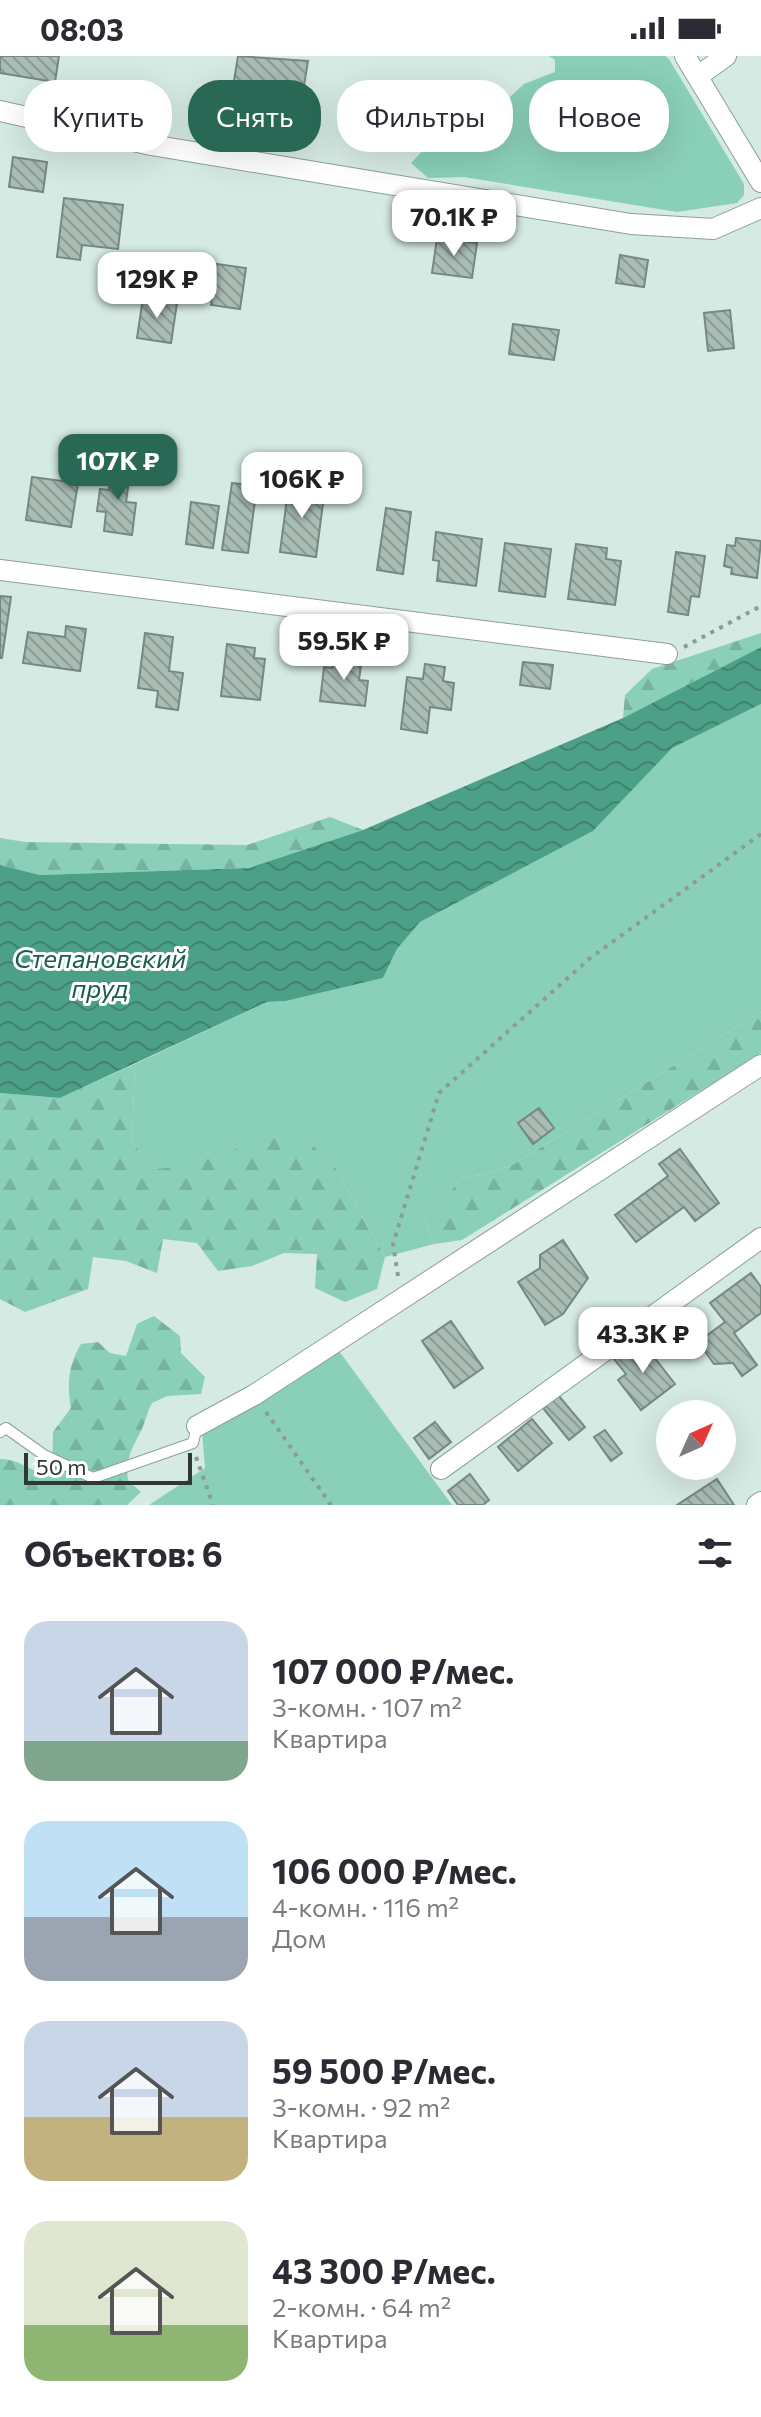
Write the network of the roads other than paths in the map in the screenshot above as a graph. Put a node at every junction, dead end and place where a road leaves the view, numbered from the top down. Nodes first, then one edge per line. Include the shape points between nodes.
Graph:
1 (685, 56) edge
2 (726, 56) edge
3 (698, 76) junction
4 (0, 111) edge
5 (761, 182) edge
6 (761, 208) edge
7 (0, 570) edge
8 (667, 654) road end
9 (761, 1065) edge
10 (761, 1238) edge
11 (0, 1432) edge
12 (195, 1434) joint
13 (441, 1469) dead end

1 - 3 street
2 - 3 street
3 - 5 street
4 - 6 street via 151,145 631,224 713,229
7 - 8 street
9 - 12 street
10 - 13 street
11 - 12 lane via 6,1428 44,1455 93,1478

